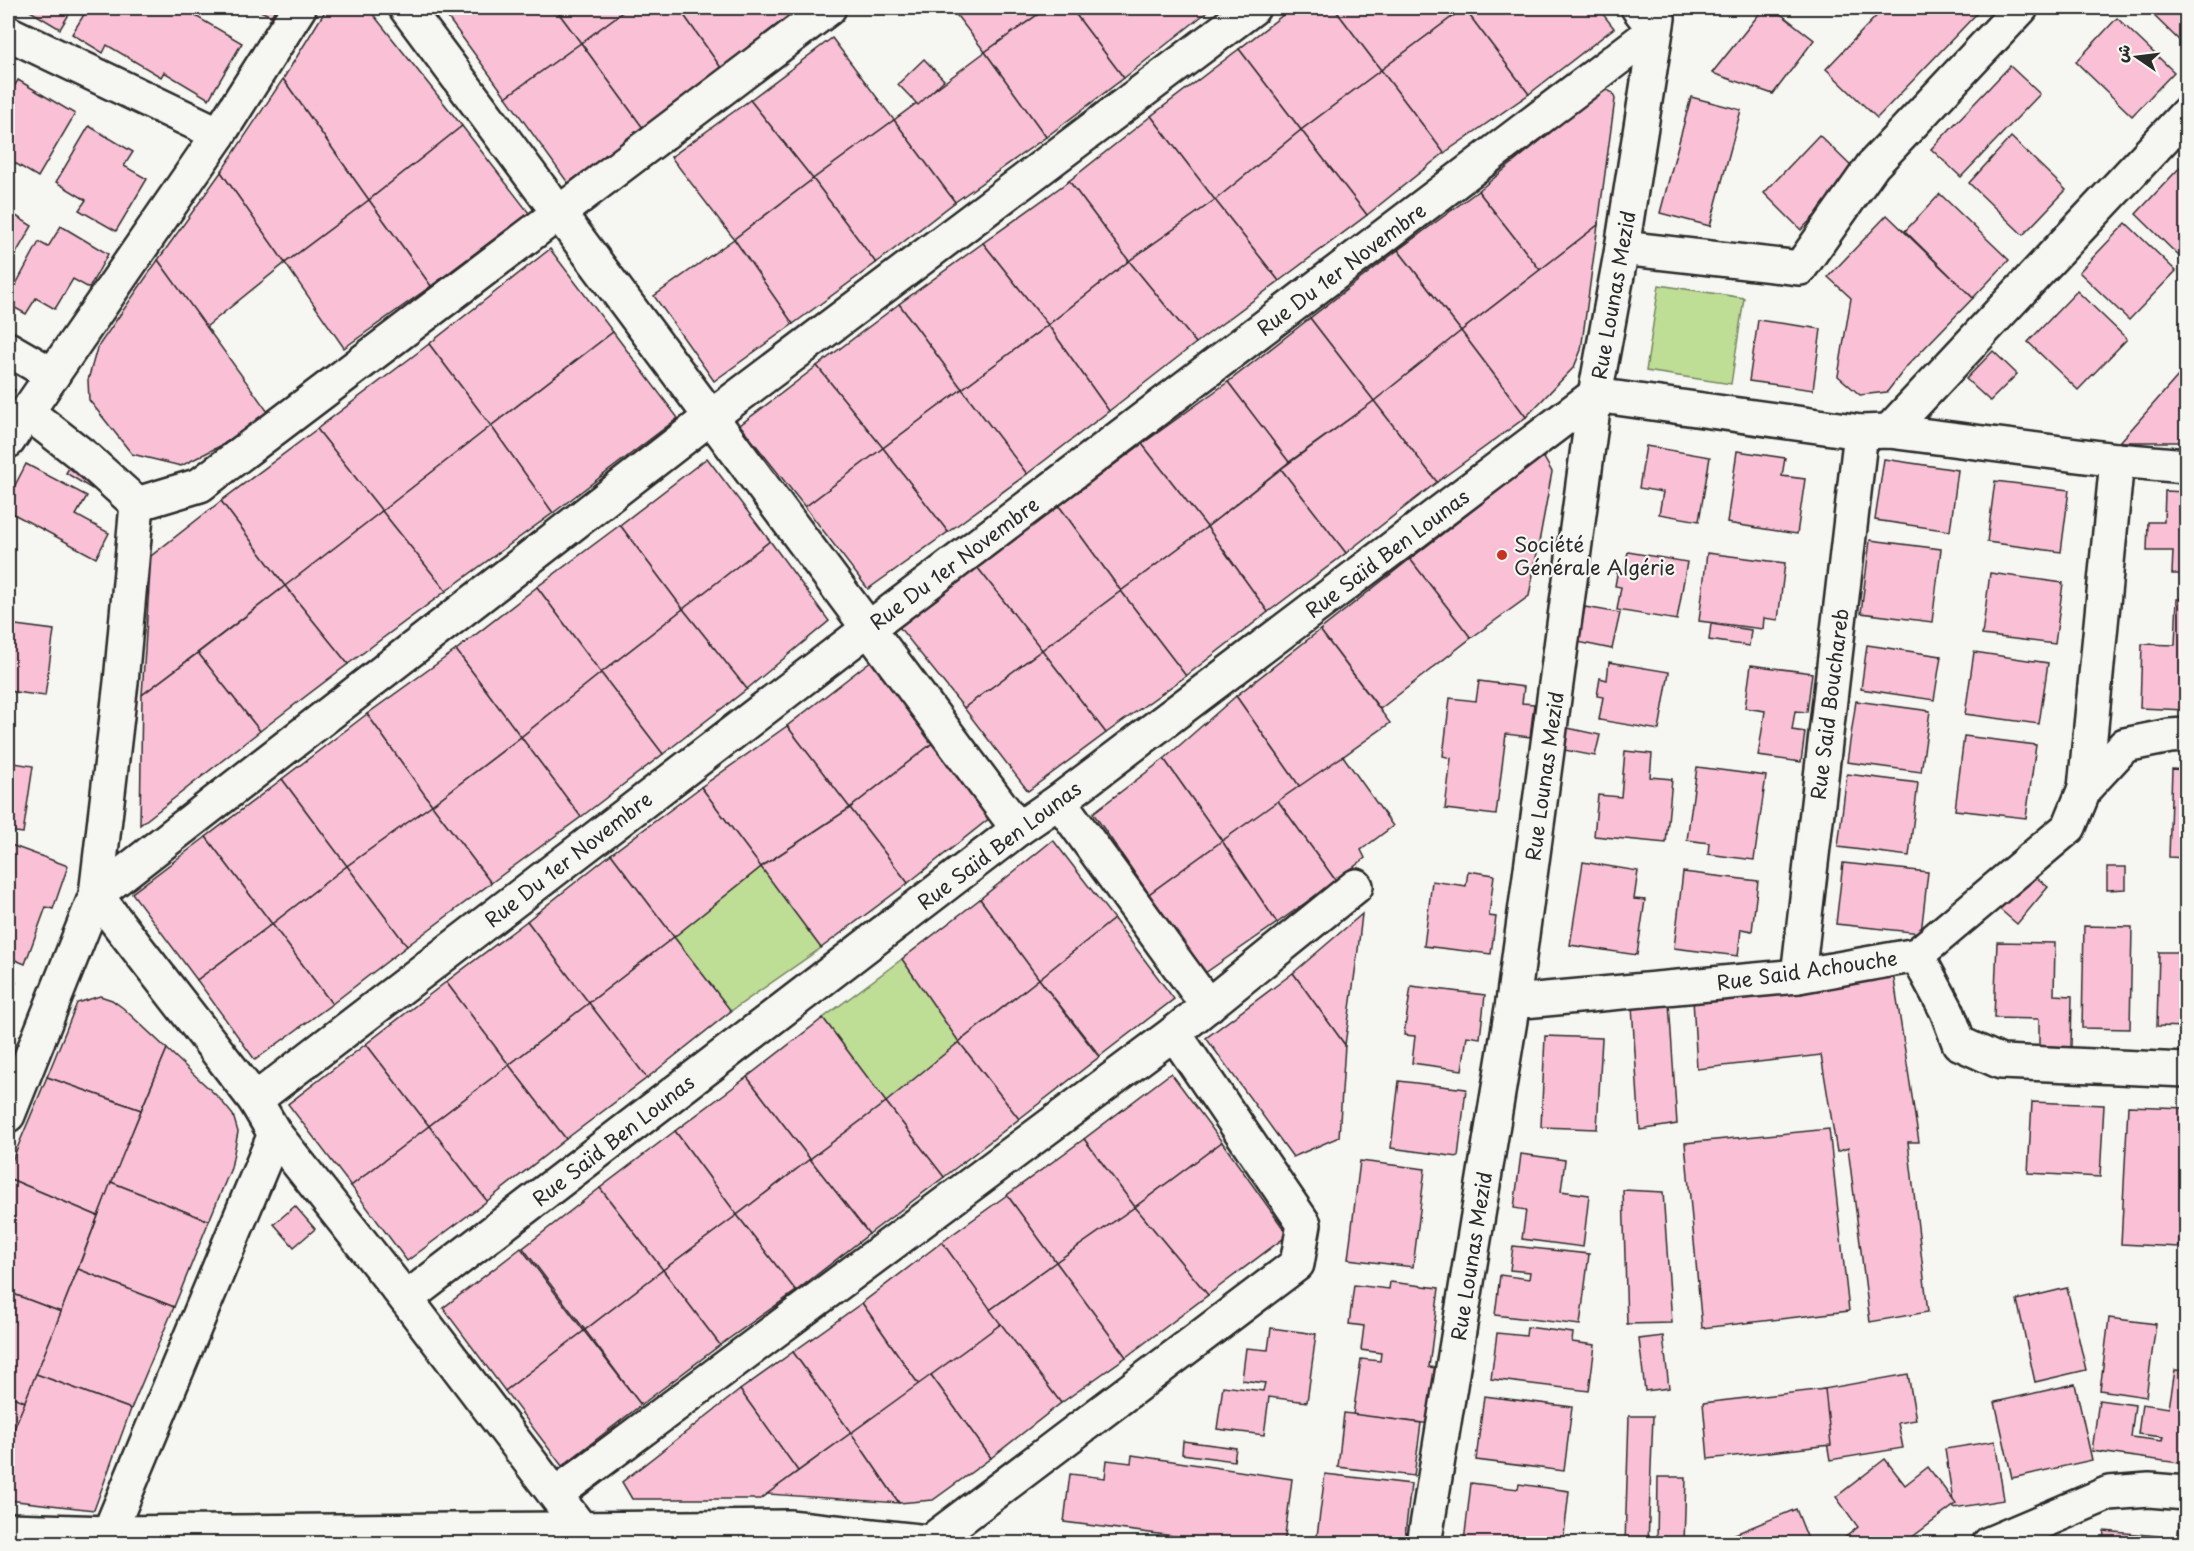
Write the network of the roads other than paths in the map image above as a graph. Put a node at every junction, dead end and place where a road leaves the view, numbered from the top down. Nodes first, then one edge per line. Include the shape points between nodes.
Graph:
1 (299, 8) edge
2 (407, 8) edge
3 (829, 8) edge
4 (1253, 8) edge
5 (2021, 8) edge
6 (1652, 15) edge
7 (8, 33) edge
8 (2187, 114) edge
9 (219, 134) junction
10 (558, 211) junction
11 (1622, 248) junction
12 (8, 349) edge
13 (53, 375) junction
14 (1595, 395) junction
15 (27, 412) junction
16 (712, 416) junction
17 (1875, 432) junction
18 (8, 441) edge
19 (2117, 460) junction
20 (2187, 466) edge
21 (137, 504) junction
22 (869, 628) junction
23 (2187, 735) edge
24 (2085, 788) junction
25 (1059, 801) junction
26 (1018, 829) junction
27 (1356, 886) dead end
28 (96, 895) junction
29 (1917, 955) junction
30 (1798, 976) junction
31 (1513, 1002) junction
32 (1208, 1006) junction
33 (1174, 1033) junction
34 (2187, 1070) edge
35 (255, 1100) junction
36 (8, 1115) edge
37 (275, 1134) junction
38 (406, 1299) junction
39 (2187, 1492) edge
40 (556, 1494) junction
41 (8, 1530) edge
42 (582, 1530) junction
43 (109, 1533) junction
44 (939, 1542) edge
45 (1424, 1544) edge
46 (1989, 1544) edge

1 - 9 street
2 - 10 street
3 - 10 street
4 - 16 street
5 - 11 street via 1873,165 1800,268
6 - 11 street, Rue Lounas Mezid
6 - 22 street, Rue Du 1er Novembre
7 - 9 street
8 - 17 street
9 - 13 street
10 - 16 street
10 - 21 street via 200,485
11 - 14 street, Rue Lounas Mezid
12 - 13 street
13 - 15 street
14 - 17 street
14 - 25 street, Rue Saïd Ben Lounas
14 - 31 street, Rue Lounas Mezid
15 - 18 street
15 - 21 street
16 - 22 street
16 - 28 street
17 - 19 street
17 - 30 street, Rue Said Bouchareb
19 - 20 street
19 - 24 street
21 - 28 street
22 - 26 street
22 - 35 street, Rue Du 1er Novembre
23 - 24 street via 2125,745
24 - 29 street via 2069,827
25 - 26 street, Rue Saïd Ben Lounas
25 - 32 street
26 - 38 street, Rue Saïd Ben Lounas
27 - 32 street
28 - 35 street
28 - 36 street
29 - 30 street, Rue Said Achouche
29 - 34 street, Rue Said Achouche via 1959,1043 2001,1062
30 - 31 street, Rue Said Achouche
31 - 45 street, Rue Lounas Mezid
32 - 33 street
33 - 40 street
33 - 44 street via 1304,1224 1297,1264
35 - 37 street
37 - 38 street
37 - 43 street
38 - 40 street
39 - 46 street via 2109,1493
40 - 42 street
41 - 43 street
42 - 43 street
42 - 44 street via 789,1527

